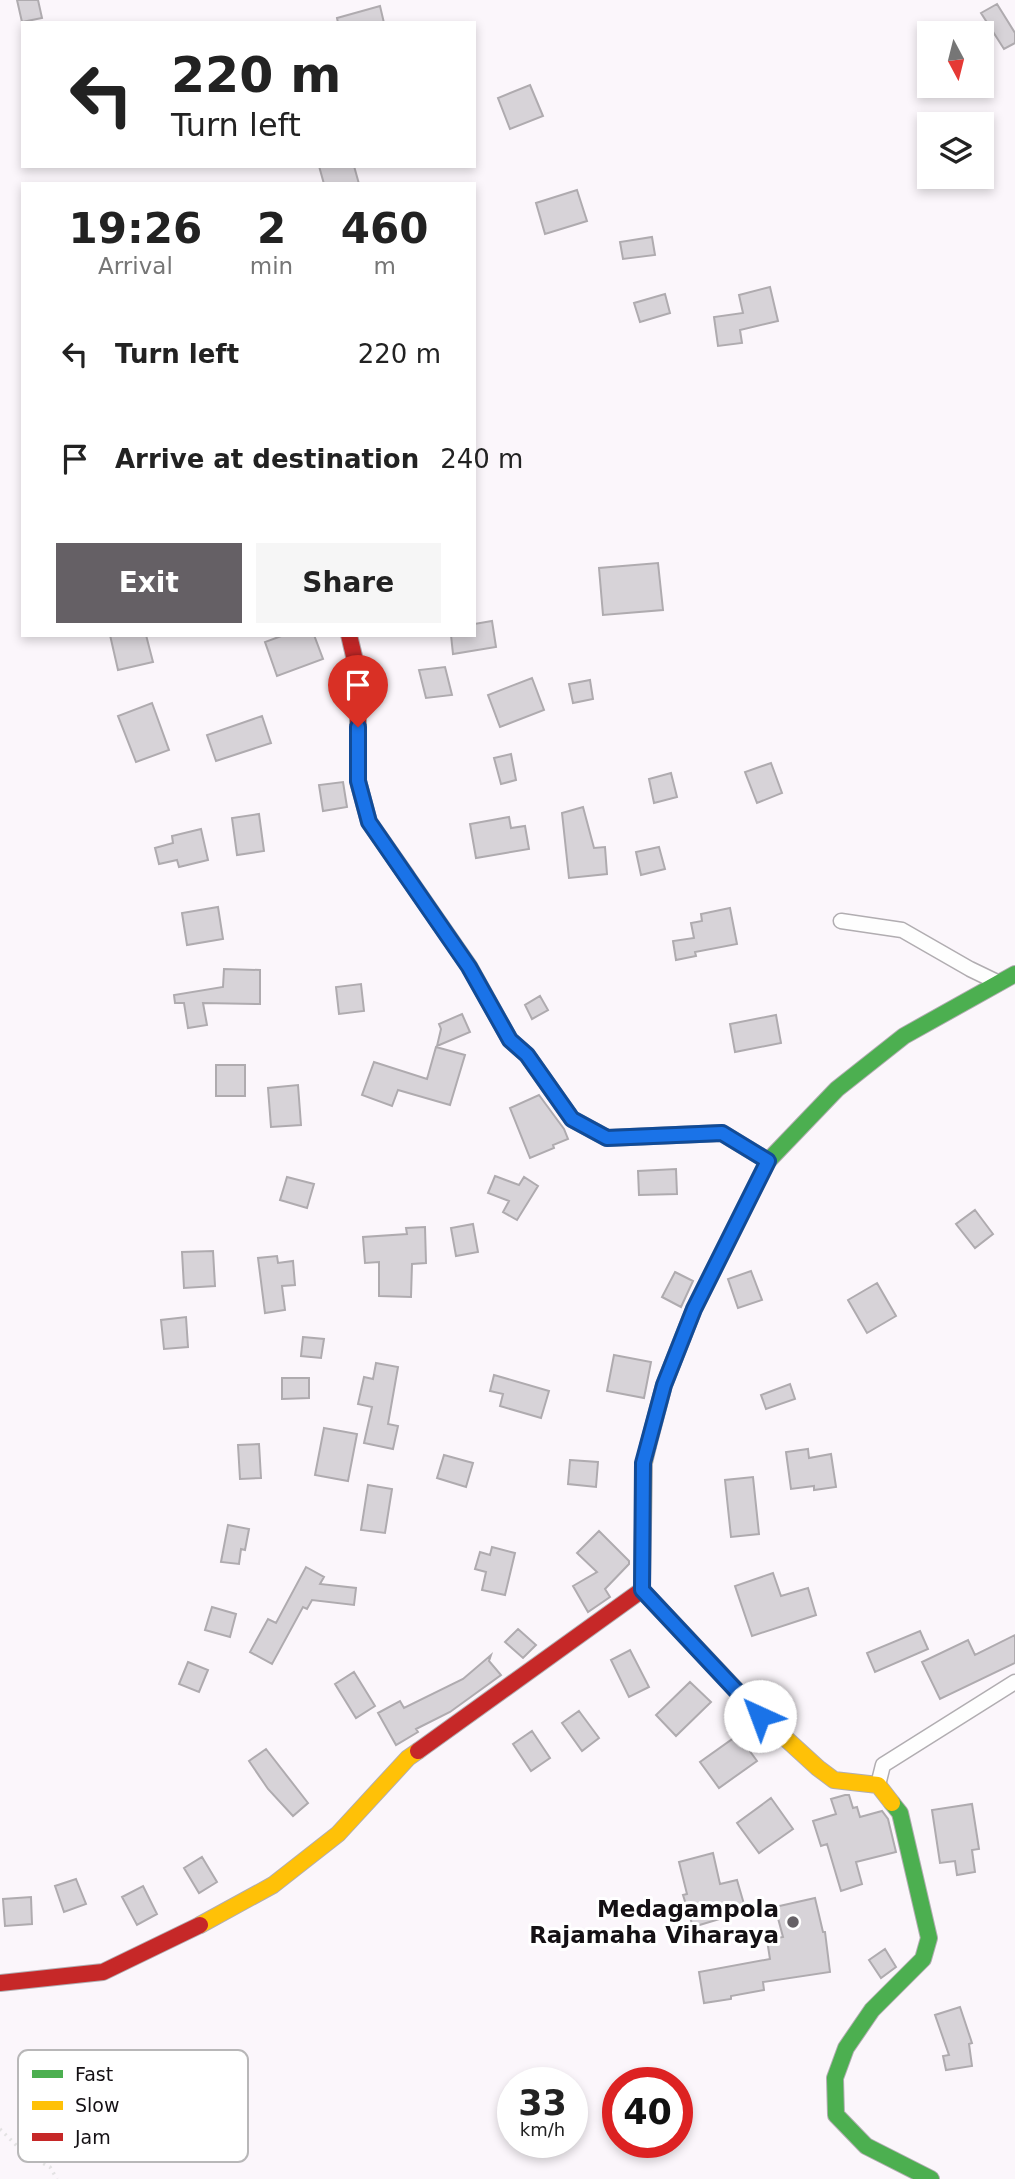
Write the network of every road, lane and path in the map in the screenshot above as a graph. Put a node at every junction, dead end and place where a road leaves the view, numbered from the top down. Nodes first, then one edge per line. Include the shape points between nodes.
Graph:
1 (349, 637) edge
2 (841, 921) dead end
3 (1015, 974) edge
4 (999, 983) junction
5 (768, 1161) junction
6 (642, 1590) junction
7 (1015, 1682) edge
8 (878, 1786) junction
9 (0, 1983) edge
10 (0, 2129) edge
11 (18, 2147) edge
12 (42, 2162) edge
13 (57, 2179) edge
14 (931, 2179) edge

1 - 5 street via 358,673 358,781 369,822 469,967 510,1040 527,1055 572,1119 607,1138 722,1133
2 - 4 street via 902,930
3 - 4 street
4 - 5 street via 904,1036 837,1089
5 - 6 street via 694,1309 664,1385 643,1463
6 - 8 street via 760,1716 818,1768 834,1780
6 - 9 street via 408,1758 338,1834 273,1885 176,1940 103,1972
7 - 8 street via 883,1765
8 - 14 street via 900,1813 929,1938 923,1959 872,2010 846,2048 835,2078 836,2115 866,2146
10 - 11 path
12 - 13 path via 50,2166

